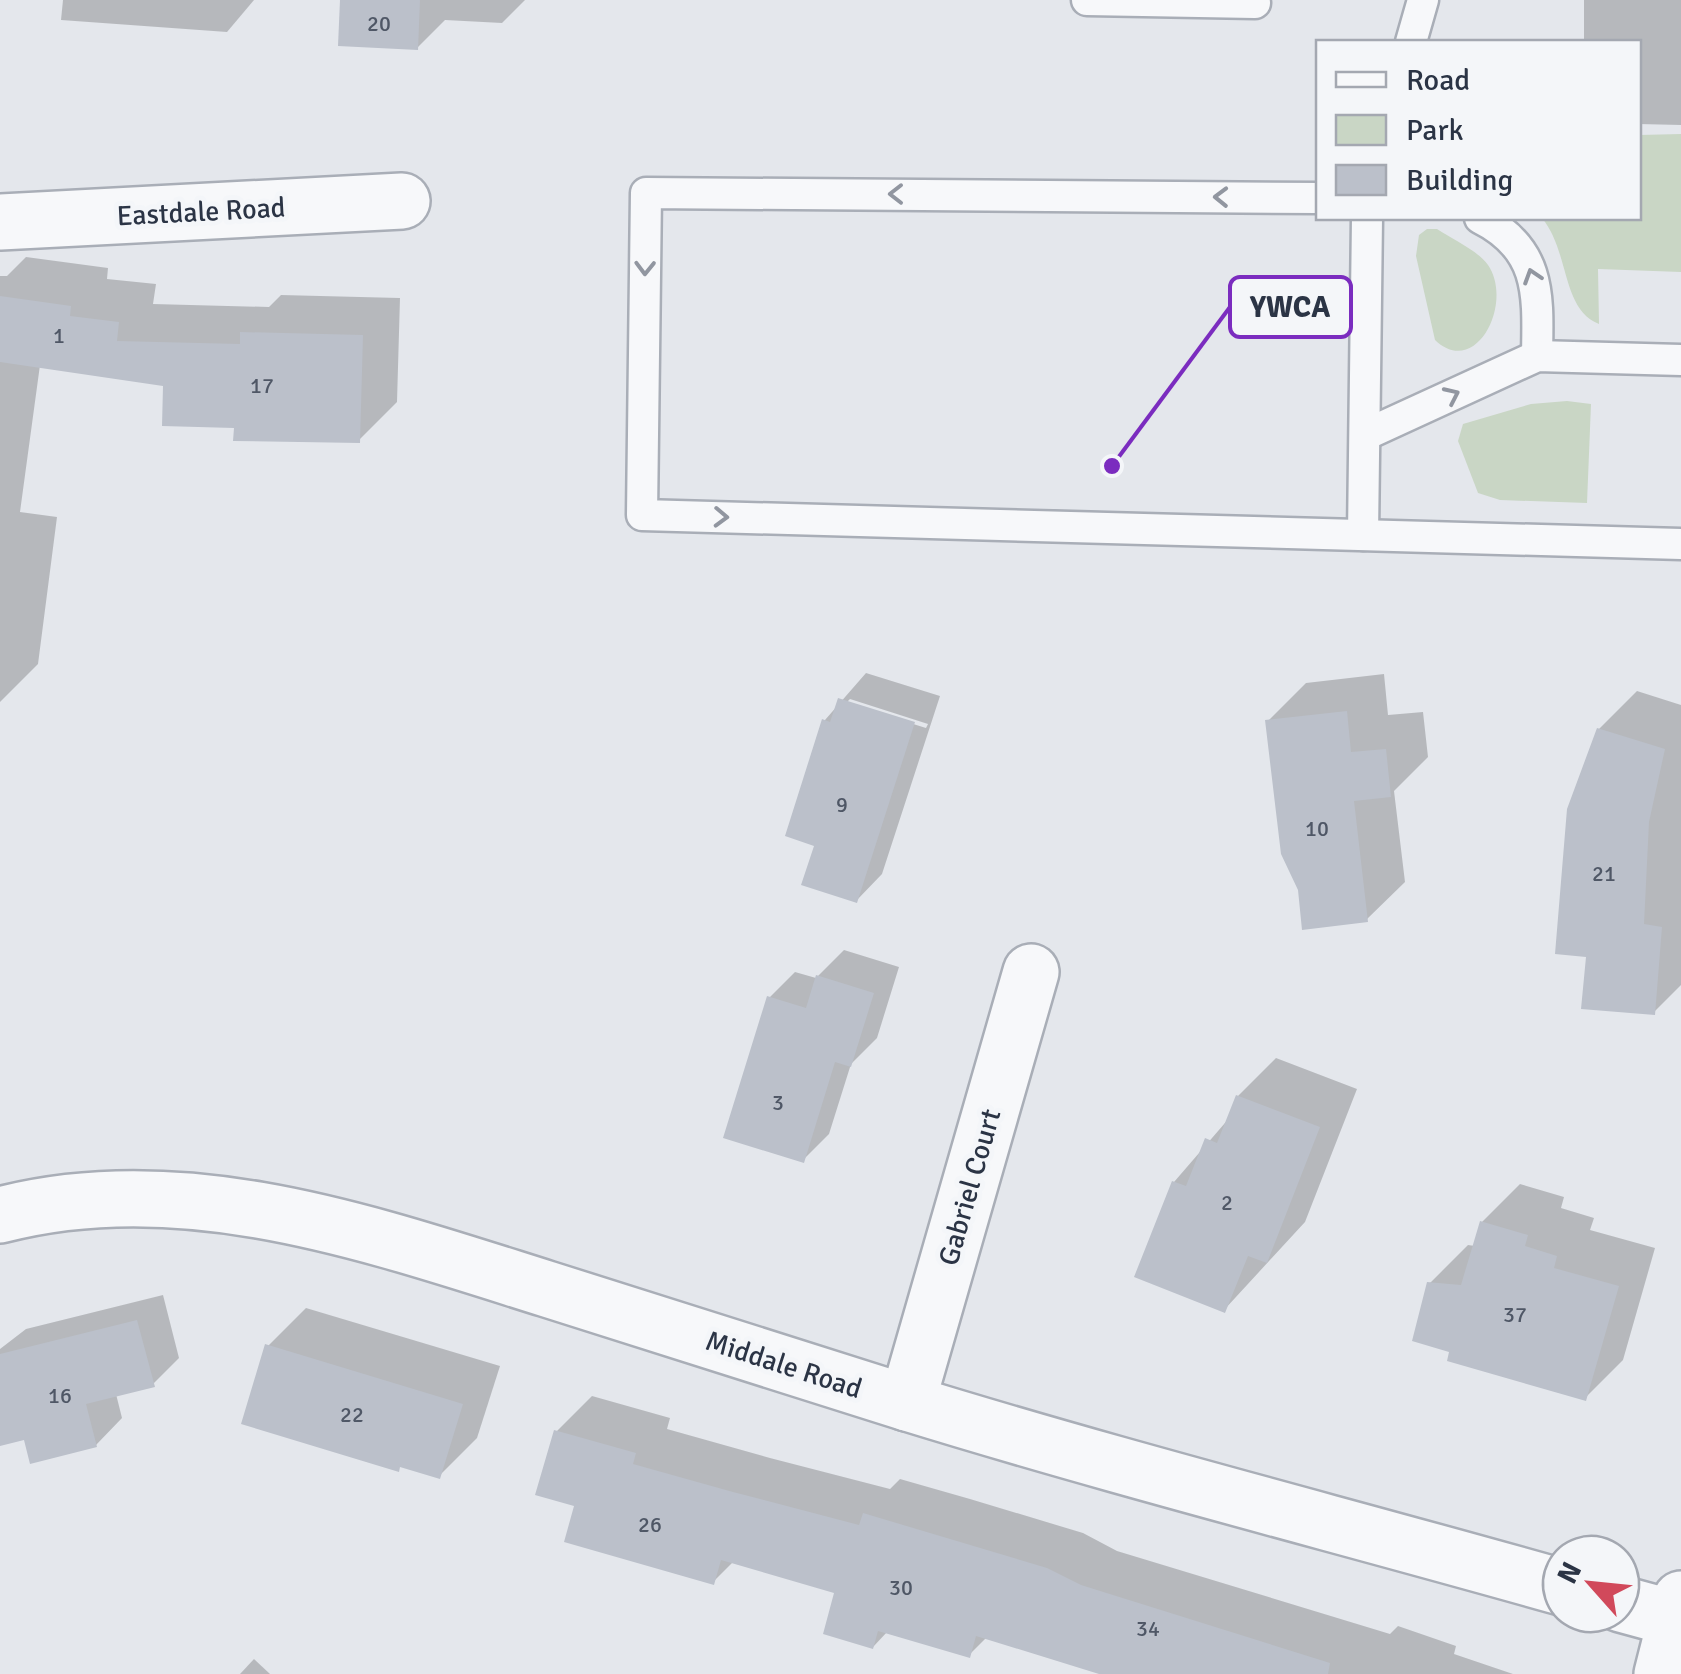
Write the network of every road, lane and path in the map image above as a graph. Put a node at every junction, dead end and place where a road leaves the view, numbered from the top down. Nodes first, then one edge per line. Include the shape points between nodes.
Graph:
1 (1088, 0) edge
2 (1423, 0) edge
3 (1255, 3) dead end
4 (1412, 40) edge
5 (1316, 198) edge
6 (402, 201) dead end
7 (1367, 220) edge
8 (1484, 220) edge
9 (0, 222) edge
10 (1537, 356) junction
11 (1681, 360) edge
12 (1368, 434) junction
13 (1363, 535) junction
14 (1681, 544) edge
15 (1030, 972) dead end
16 (0, 1215) edge
17 (907, 1403) junction
18 (1541, 1581) edge
19 (1641, 1606) edge
20 (1678, 1609) edge
21 (1662, 1674) edge

1 - 3 lane
2 - 4 lane
5 -> 13 lane via 646,193 642,514
6 - 9 street, Eastdale Road
7 - 12 lane
10 -> 8 lane via 1538,293 1528,260 1502,229
10 - 11 lane
12 -> 10 lane
12 - 13 lane
13 - 14 lane
15 - 17 street, Gabriel Court
16 - 17 street, Middale Road via 130,1196 238,1207 358,1230
17 - 18 street, Middale Road
19 - 20 street
20 - 21 street

